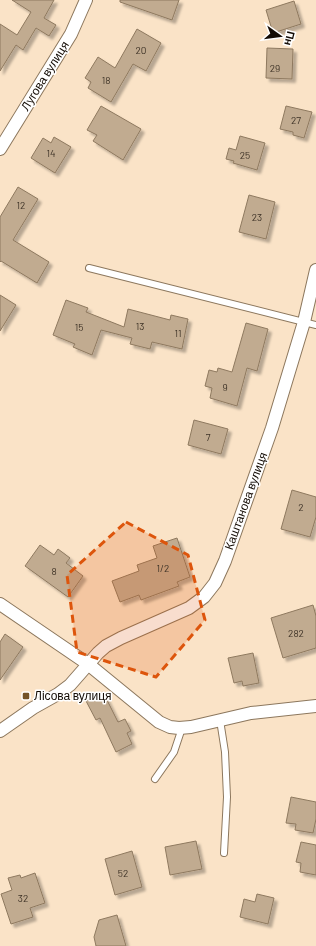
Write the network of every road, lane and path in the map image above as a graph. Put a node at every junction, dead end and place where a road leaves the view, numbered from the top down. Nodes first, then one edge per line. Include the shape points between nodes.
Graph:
1 (86, 0) edge
2 (0, 149) edge
3 (89, 268) dead end
4 (316, 270) edge
5 (304, 322) junction
6 (316, 325) edge
7 (0, 604) edge
8 (88, 664) junction
9 (316, 706) edge
10 (220, 720) junction
11 (182, 728) junction
12 (0, 731) edge
13 (155, 779) dead end
14 (224, 853) dead end

1 - 2 street, Лугова вулиця via 71,34
3 - 5 lane
4 - 5 street, Каштанова вулиця
5 - 6 lane
5 - 8 street, Каштанова вулиця via 272,428 215,583 204,597 189,608 106,646
7 - 8 street
8 - 11 street via 160,722 170,727
8 - 12 street, Каштанова вулиця via 70,685
9 - 10 street via 251,713
10 - 11 street
10 - 14 lane via 225,752 227,797
11 - 13 lane via 174,752

